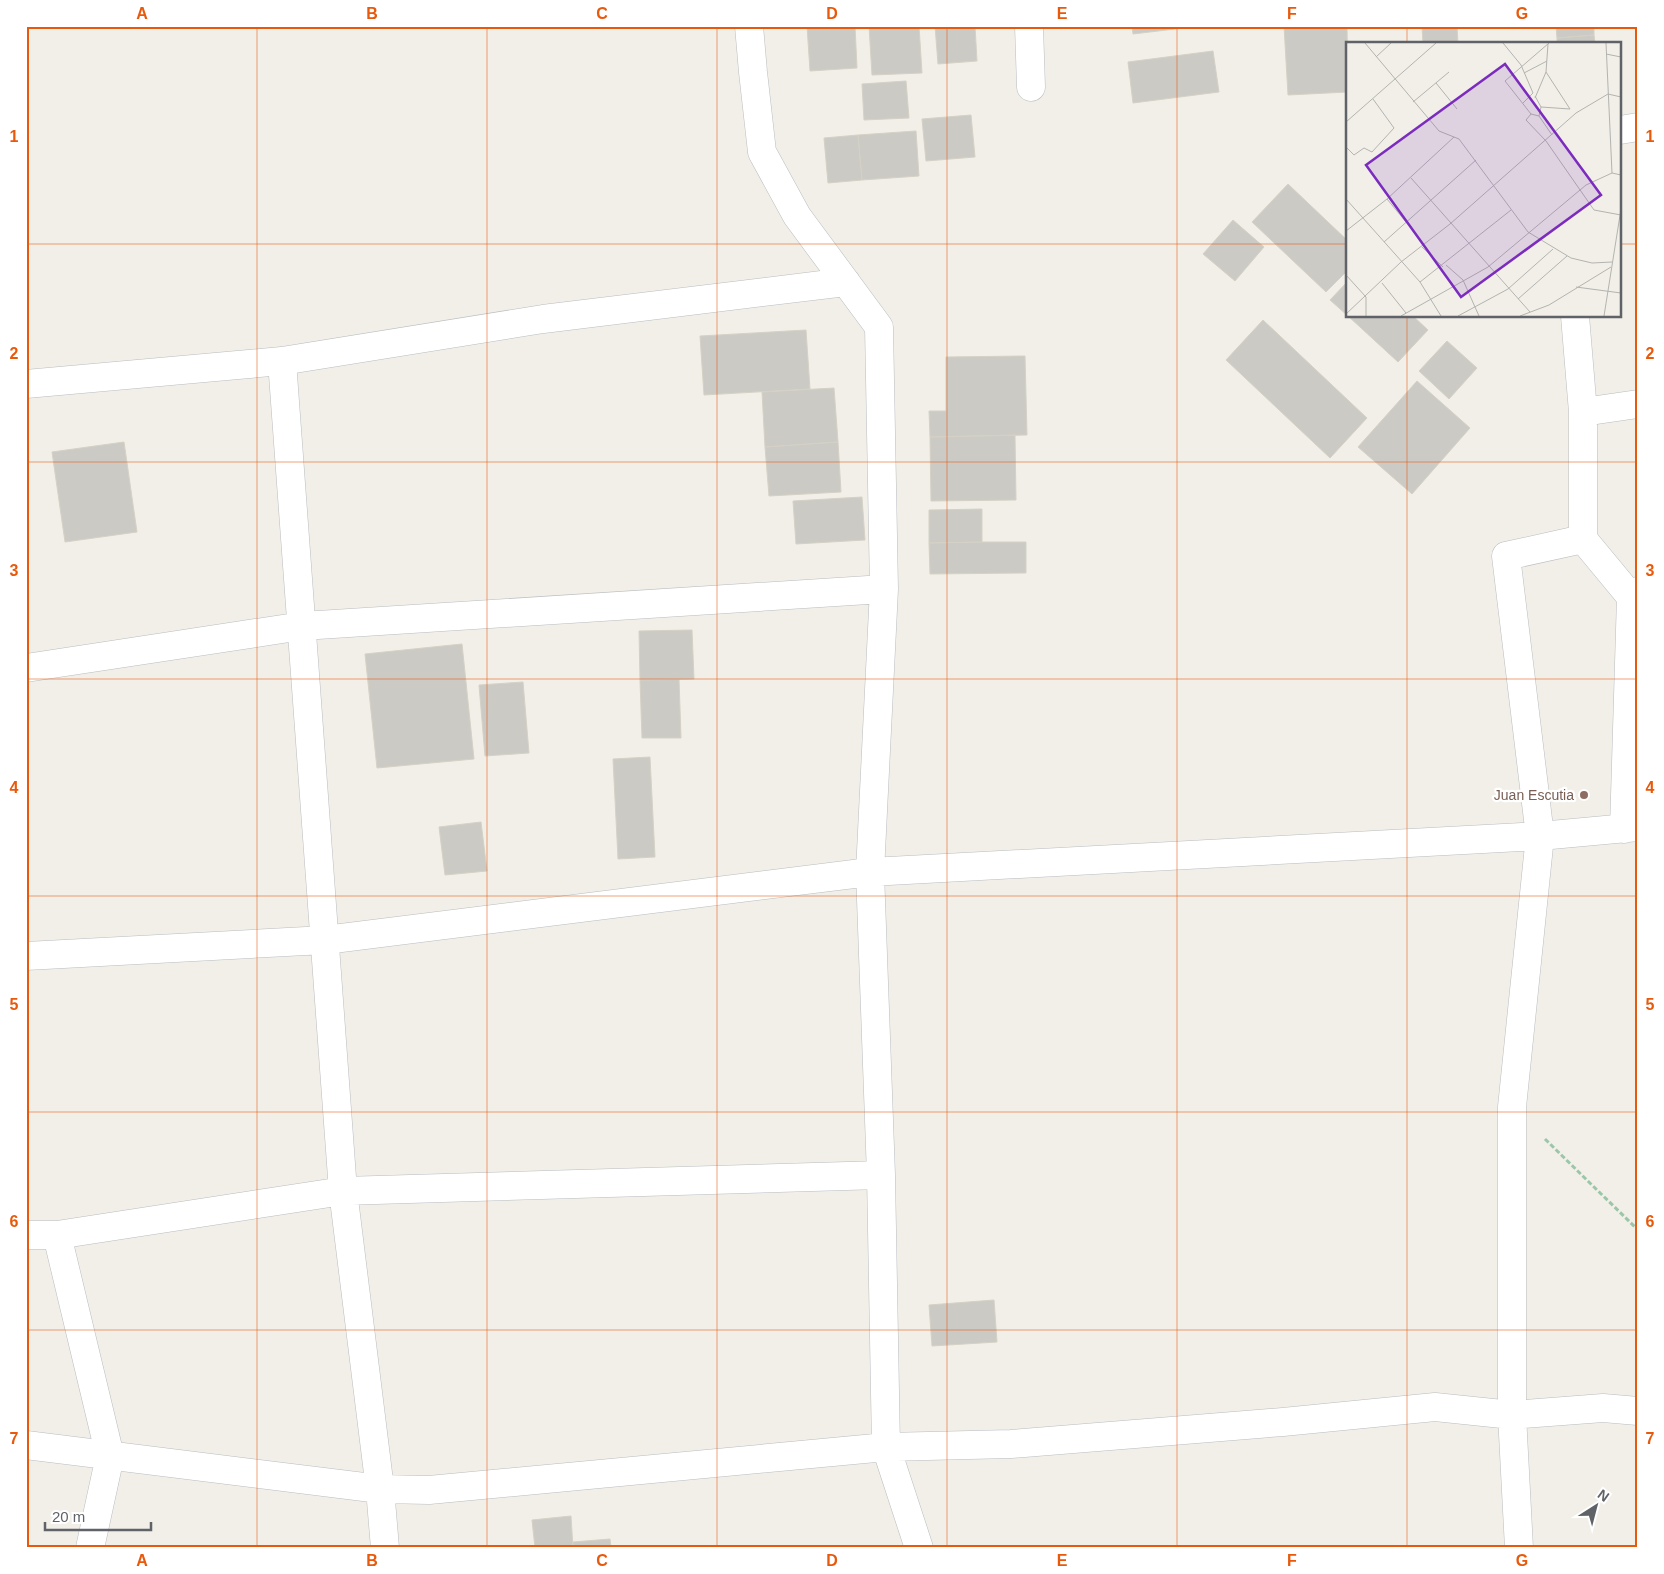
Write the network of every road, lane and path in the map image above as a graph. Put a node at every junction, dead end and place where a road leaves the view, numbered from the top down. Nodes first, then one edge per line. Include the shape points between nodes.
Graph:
1 (749, 26) edge
2 (1029, 26) edge
3 (1031, 87) dead end
4 (1638, 127) edge
5 (1622, 130) edge
6 (846, 282) junction
7 (1575, 318) edge
8 (282, 361) junction
9 (26, 384) edge
10 (1638, 404) edge
11 (1583, 412) junction
12 (1582, 539) junction
13 (884, 589) junction
14 (1634, 594) edge
15 (302, 626) junction
16 (26, 668) edge
17 (1631, 828) edge
18 (1540, 836) junction
19 (870, 872) junction
20 (325, 940) junction
21 (26, 956) edge
22 (1512, 1107) junction
23 (881, 1175) junction
24 (343, 1191) junction
25 (1638, 1230) edge
26 (58, 1234) junction
27 (26, 1235) edge
28 (1638, 1411) edge
29 (1512, 1415) junction
30 (26, 1445) edge
31 (886, 1447) junction
32 (110, 1456) junction
33 (380, 1489) junction
34 (90, 1548) edge
35 (385, 1548) edge
36 (919, 1548) edge
37 (1519, 1548) edge

1 - 6 street via 762,152 797,216
2 - 3 street
4 - 5 street
6 - 8 street via 543,319
6 - 13 street via 879,326
7 - 11 street
8 - 9 street
8 - 15 street
10 - 11 street
11 - 12 street
12 - 14 street
12 - 18 street via 1506,556
13 - 15 street
13 - 19 street
14 - 17 street
15 - 16 street
15 - 20 street
17 - 18 street
18 - 19 street
18 - 22 street
19 - 20 street
19 - 23 street
20 - 21 street
20 - 24 street
22 - 25 path
22 - 29 street
23 - 24 street
23 - 31 street
24 - 26 street
24 - 33 street
26 - 27 street
26 - 32 street
28 - 29 street via 1603,1408
29 - 31 street via 1435,1407 1011,1444
29 - 37 street
30 - 32 street
31 - 33 street via 430,1490
31 - 36 street
32 - 33 street
32 - 34 street
33 - 35 street

